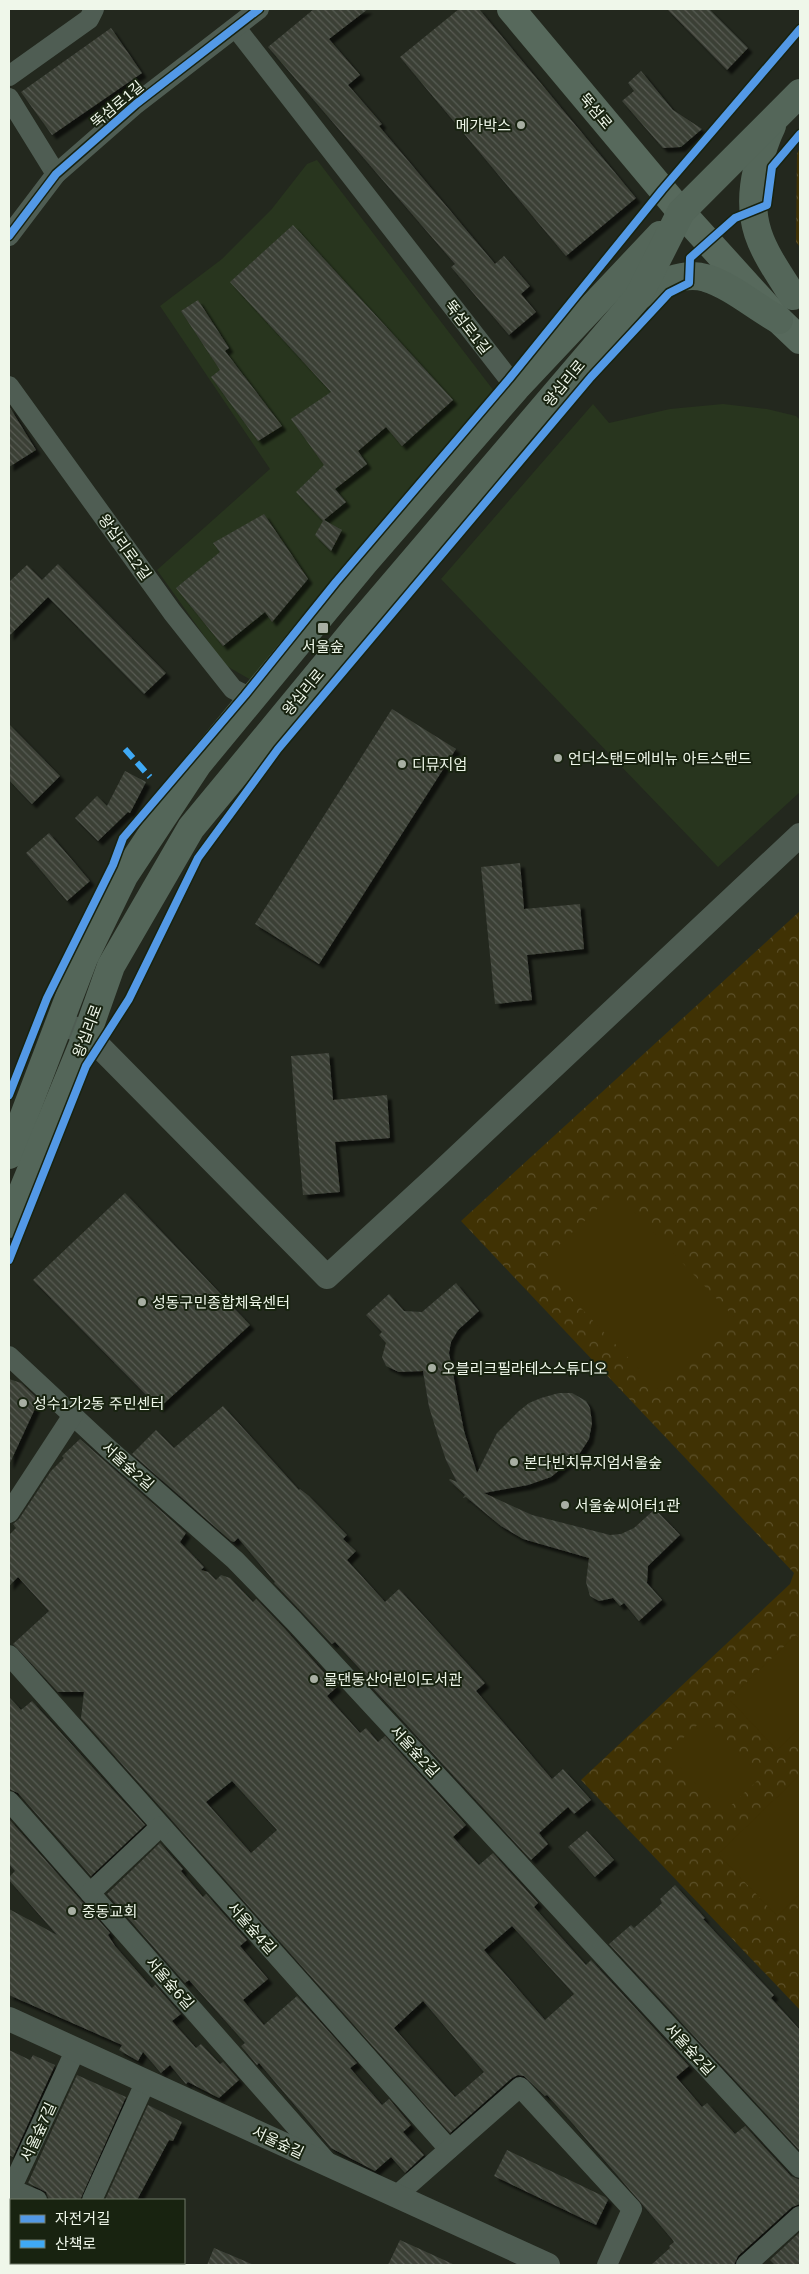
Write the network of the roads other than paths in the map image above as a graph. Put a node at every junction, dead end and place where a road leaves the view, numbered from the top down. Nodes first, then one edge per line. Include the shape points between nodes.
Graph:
1 (94, 9) edge
2 (258, 9) edge
3 (511, 9) edge
4 (236, 28) junction
5 (800, 75) edge
6 (9, 76) edge
7 (800, 93) edge
8 (9, 98) edge
9 (777, 116) junction
10 (56, 174) junction
11 (681, 212) junction
12 (9, 236) edge
13 (638, 296) junction
14 (796, 299) edge
15 (779, 320) junction
16 (800, 340) edge
17 (9, 386) edge
18 (516, 388) junction
19 (251, 698) junction
20 (800, 835) edge
21 (59, 1022) junction
22 (86, 1034) junction
23 (9, 1155) edge
24 (9, 1224) edge
25 (9, 1356) edge
26 (73, 1415) junction
27 (9, 1513) edge
28 (9, 1655) edge
29 (9, 1801) edge
30 (161, 1826) junction
31 (90, 1893) junction
32 (9, 2018) edge
33 (76, 2049) junction
34 (146, 2081) junction
35 (449, 2149) junction
36 (330, 2166) junction
37 (800, 2168) edge
38 (396, 2196) junction
39 (35, 2199) edge
40 (92, 2199) edge
41 (800, 2216) edge
42 (548, 2265) edge
43 (607, 2265) edge
44 (746, 2265) edge

1 - 6 street via 88,19
2 - 4 street, 뚝섬로1길
3 - 11 main road, 뚝섬로
4 - 10 street, 뚝섬로1길 via 136,104
4 - 18 street, 뚝섬로1길
5 - 11 main road, 왕십리로
7 - 9 main road, 왕십리로
8 - 10 street
9 - 11 main road, 왕십리로
9 - 14 main road via 763,145 753,188 752,211 766,251
10 - 12 street, 뚝섬로1길
11 - 13 main road, 왕십리로
11 - 14 main road, 뚝섬로
11 - 15 main road, 뚝섬로
11 - 18 main road, 왕십리로
13 - 15 main road via 652,286 700,276 713,280
13 - 22 main road, 왕십리로 via 190,828 111,966
15 - 16 main road, 뚝섬로
17 - 19 street, 왕십리로2길 via 172,612 233,689
18 - 19 main road, 왕십리로
19 - 21 main road, 왕십리로 via 198,764 124,876 84,958
20 - 22 street via 327,1277
21 - 22 street
21 - 23 main road, 왕십리로
22 - 24 main road, 왕십리로
25 - 26 street, 서울숲2길
26 - 27 street
26 - 37 street, 서울숲2길 via 235,1560 281,1607
28 - 30 street, 서울숲4길
29 - 31 street, 서울숲6길
30 - 31 street
30 - 35 street, 서울숲4길
31 - 36 street, 서울숲6길
32 - 33 street, 서울숲길
33 - 34 street, 서울숲길
33 - 39 street, 서울숲7길 via 11,2188
34 - 36 street, 서울숲길
34 - 40 street
35 - 38 street
35 - 43 street via 520,2087 632,2208
36 - 38 street, 서울숲길
38 - 42 street, 서울숲길
41 - 44 street

